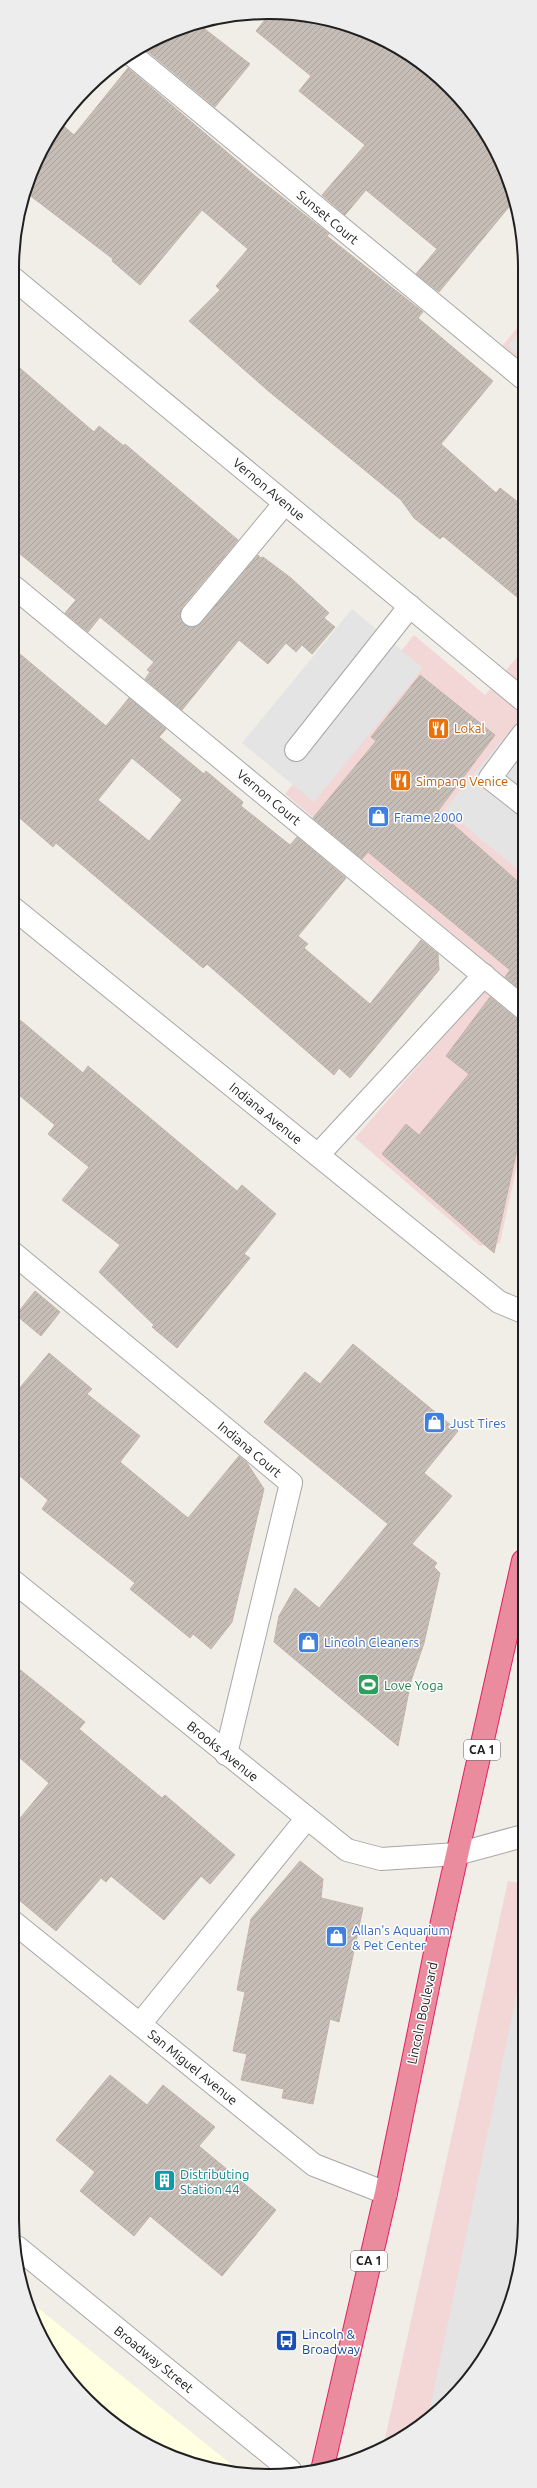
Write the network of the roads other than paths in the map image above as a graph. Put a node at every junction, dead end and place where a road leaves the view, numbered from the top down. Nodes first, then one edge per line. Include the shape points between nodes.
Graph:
1 (135, 58) edge
2 (19, 283) edge
3 (518, 374) edge
4 (285, 503) junction
5 (19, 591) edge
6 (410, 606) junction
7 (192, 615) dead end
8 (518, 696) edge
9 (518, 741) edge
10 (296, 750) dead end
11 (518, 800) edge
12 (19, 913) edge
13 (484, 975) junction
14 (518, 1004) edge
15 (318, 1155) junction
16 (19, 1258) edge
17 (518, 1310) edge
18 (518, 1583) edge
19 (19, 1586) edge
20 (226, 1754) junction
21 (307, 1818) junction
22 (518, 1837) edge
23 (457, 1854) junction
24 (19, 1927) edge
25 (140, 2024) junction
26 (386, 2193) junction
27 (21, 2249) edge
28 (324, 2462) edge
29 (287, 2468) edge

1 - 3 street, Sunset Court
2 - 4 street, Vernon Avenue
4 - 6 street, Vernon Avenue
4 - 7 street
5 - 13 street, Vernon Court
6 - 8 street, Vernon Avenue
6 - 10 street
9 - 11 street via 490,778
12 - 15 street, Indiana Avenue
13 - 14 street, Vernon Court
13 - 15 street
15 - 17 street, Indiana Avenue via 499,1302
16 - 20 street, Indiana Court via 291,1483
18 - 23 highway, Lincoln Boulevard / CA 1
19 - 20 street, Brooks Avenue
20 - 21 street, Brooks Avenue
21 - 23 street, Brooks Avenue via 347,1850 381,1859
21 - 25 street
22 - 23 street, Brooks Avenue
23 - 26 highway, Lincoln Boulevard / CA 1
24 - 25 street, San Miguel Avenue
25 - 26 street, San Miguel Avenue via 314,2165
26 - 28 highway, Lincoln Boulevard / CA 1
27 - 29 street, Broadway Street

